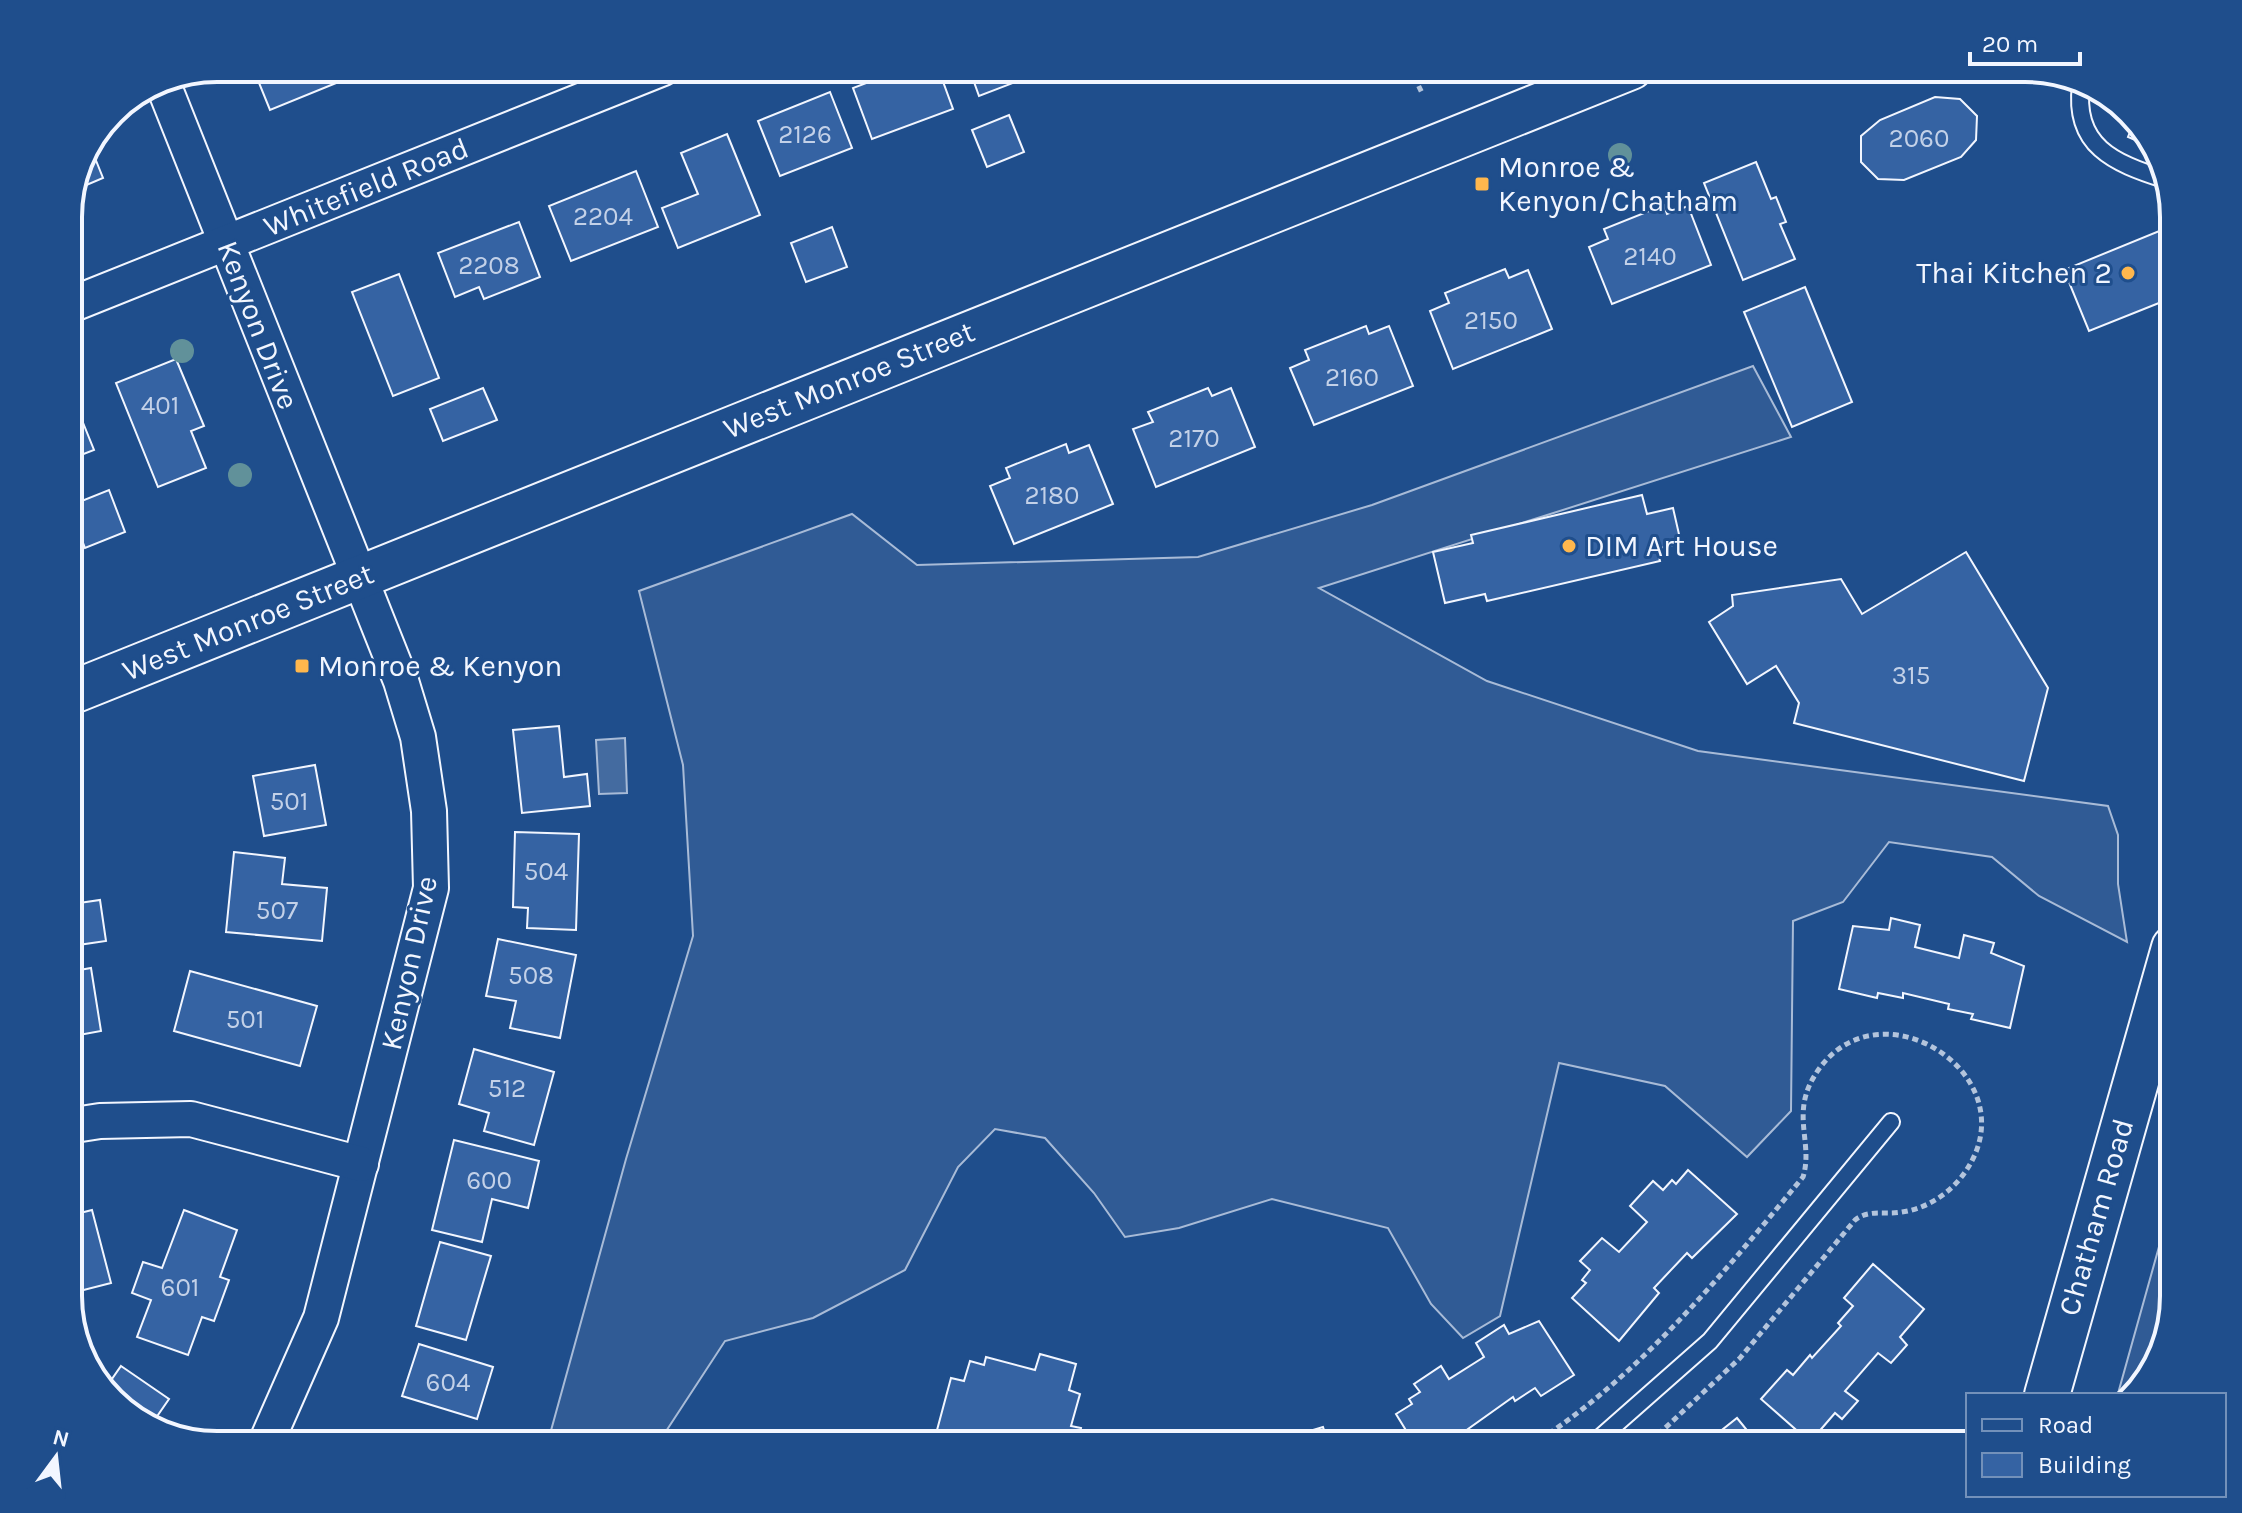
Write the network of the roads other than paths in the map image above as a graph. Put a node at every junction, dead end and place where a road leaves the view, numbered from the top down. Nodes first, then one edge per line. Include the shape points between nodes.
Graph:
1 (628, 82) edge
2 (1596, 82) edge
3 (166, 92) edge
4 (2080, 94) edge
5 (2153, 176) edge
6 (227, 243) junction
7 (82, 300) edge
8 (359, 578) junction
9 (82, 688) edge
10 (2160, 997) edge
11 (1891, 1122) dead end
12 (82, 1124) edge
13 (361, 1164) junction
14 (2048, 1393) edge
15 (271, 1431) edge
16 (1608, 1431) edge

1 - 6 street, Whitefield Road
2 - 8 street, West Monroe Street
3 - 6 street, Kenyon Drive
4 - 5 lane via 2082,126 2100,149 2124,167
6 - 7 street, Whitefield Road
6 - 8 street, Kenyon Drive
8 - 9 street, West Monroe Street
8 - 13 street, Kenyon Drive via 418,737 429,811 431,888
10 - 14 main road, Chatham Road
11 - 16 lane via 1710,1341
12 - 13 street via 191,1119
13 - 15 street, Kenyon Drive via 321,1318

